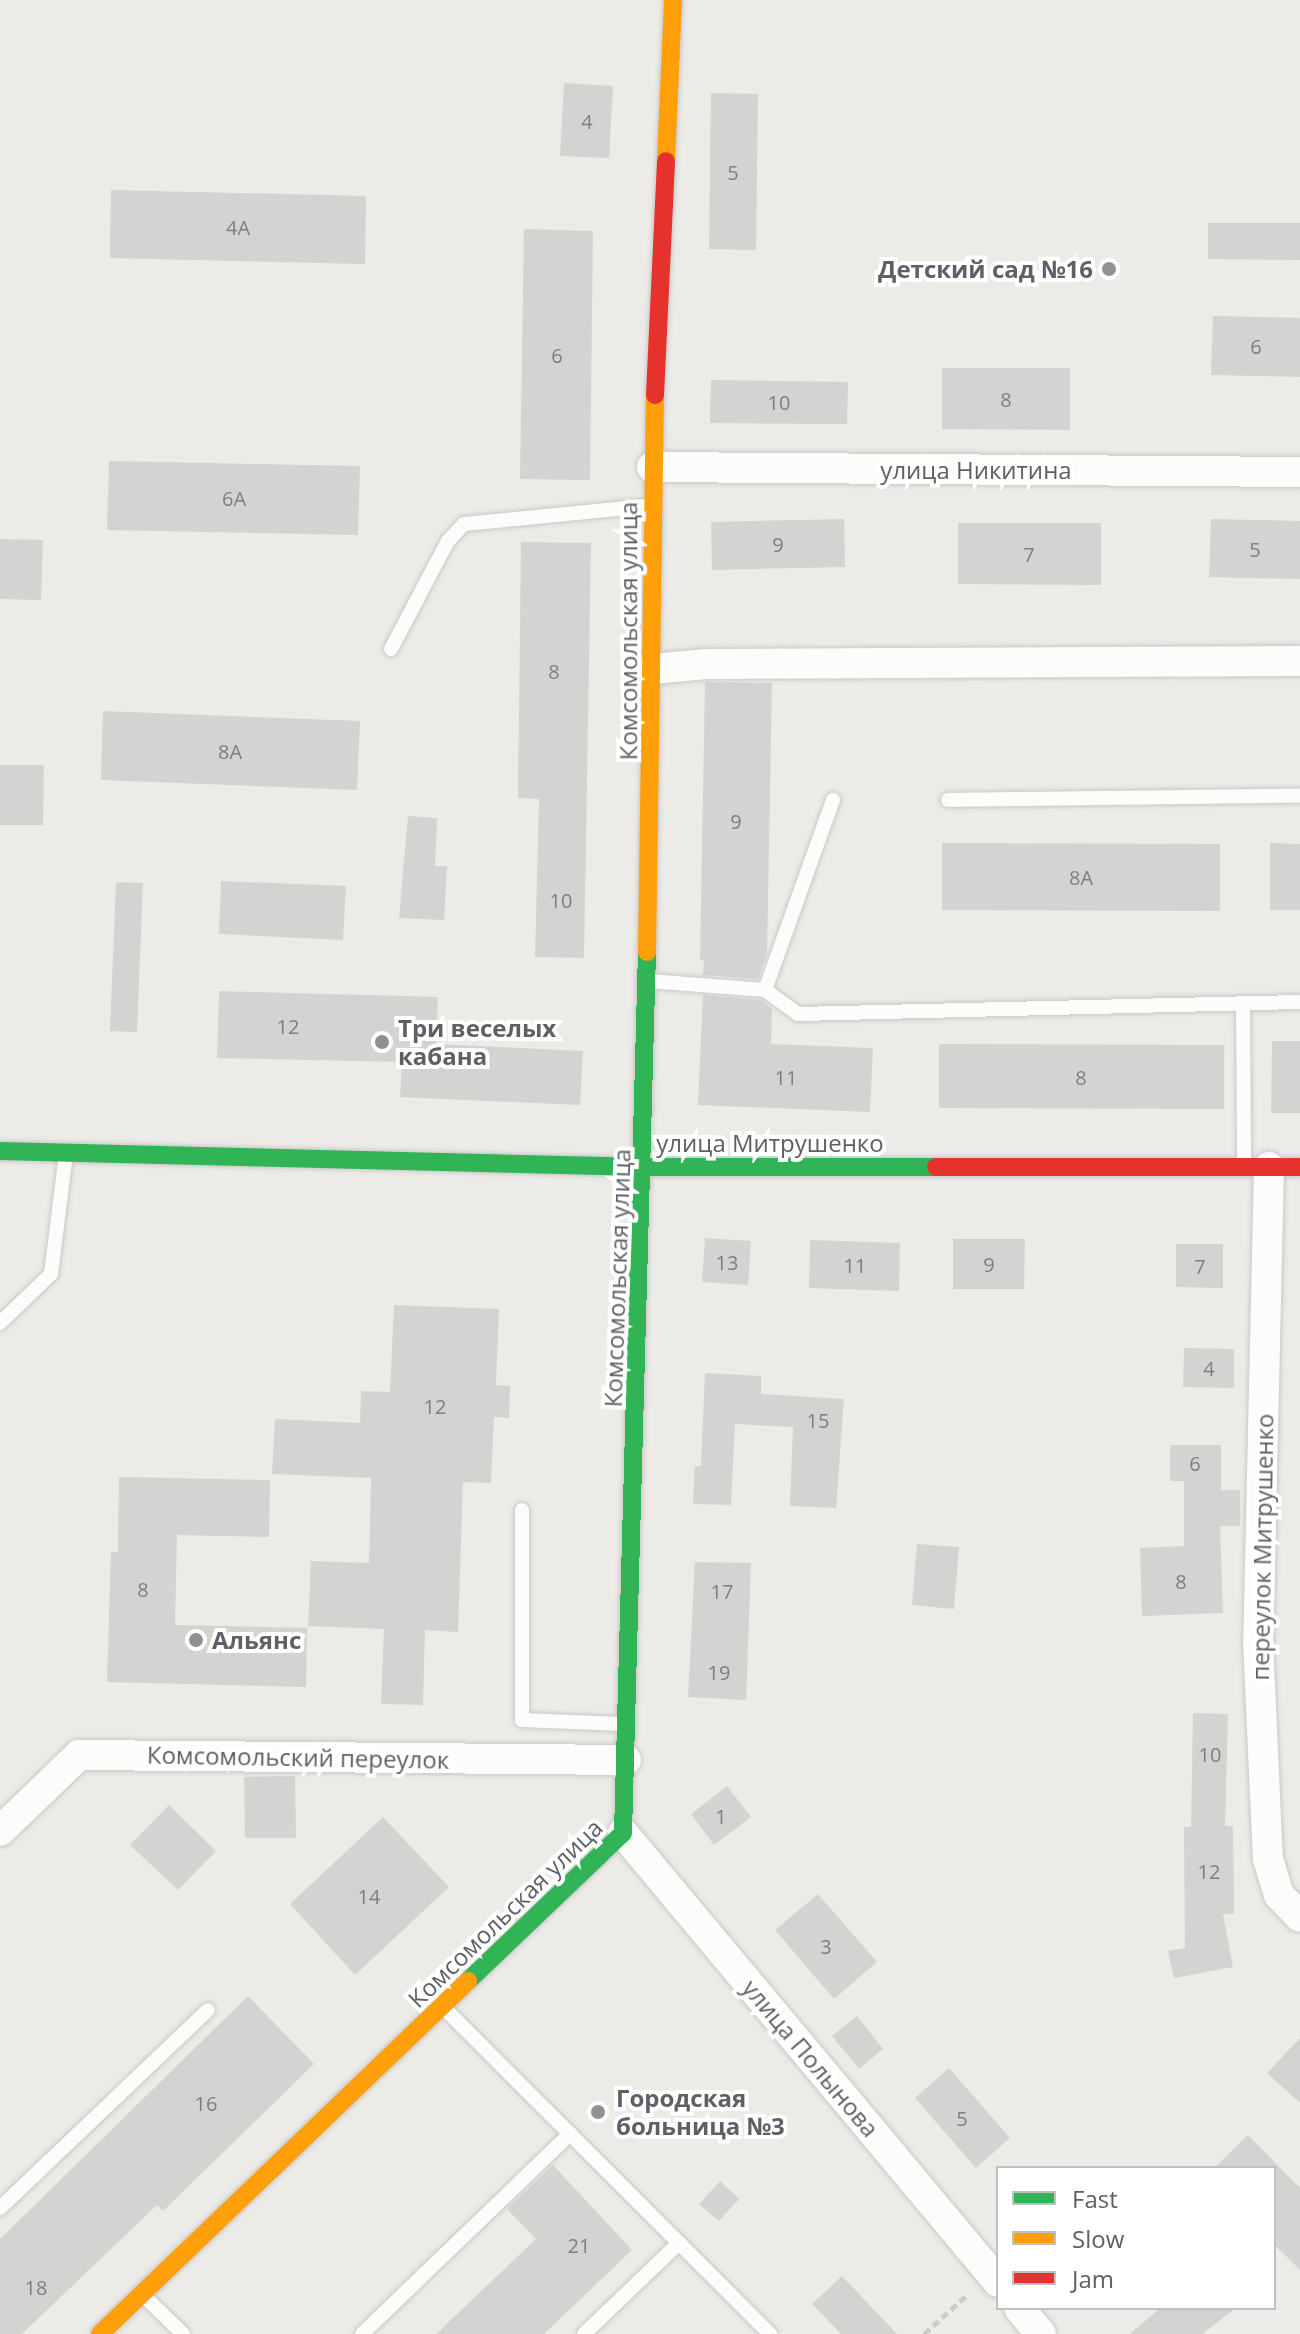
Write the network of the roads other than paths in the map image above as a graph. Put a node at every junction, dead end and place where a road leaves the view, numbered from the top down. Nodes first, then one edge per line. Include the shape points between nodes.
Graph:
1 (673, 0) edge
2 (652, 467) junction
3 (1300, 472) edge
4 (652, 506) junction
5 (391, 649) dead end
6 (1300, 661) edge
7 (653, 669) junction
8 (1300, 796) edge
9 (833, 800) dead end
10 (948, 800) dead end
11 (648, 981) junction
12 (765, 990) junction
13 (1300, 1002) edge
14 (1243, 1004) junction
15 (0, 1151) edge
16 (67, 1153) junction
17 (645, 1167) junction
18 (1257, 1167) junction
19 (1300, 1167) edge
20 (0, 1323) edge
21 (522, 1510) dead end
22 (627, 1724) junction
23 (626, 1760) junction
24 (0, 1831) edge
25 (623, 1833) junction
26 (1300, 1917) edge
27 (442, 2006) junction
28 (208, 2010) dead end
29 (570, 2134) junction
30 (0, 2208) edge
31 (679, 2243) junction
32 (994, 2278) edge
33 (142, 2293) junction
34 (1021, 2310) edge
35 (100, 2334) edge
36 (183, 2334) edge
37 (362, 2334) edge
38 (584, 2334) edge
39 (770, 2334) edge
40 (1041, 2334) edge

1 - 2 street, Комсомольская улица
2 - 3 street, улица Никитина
2 - 4 street, Комсомольская улица
4 - 5 lane via 464,524 448,541
4 - 7 street, Комсомольская улица
6 - 7 street via 706,664
7 - 11 street, Комсомольская улица
8 - 10 lane
9 - 12 lane
11 - 12 lane
11 - 17 street, Комсомольская улица
12 - 14 lane via 798,1014
13 - 14 lane
14 - 18 lane
15 - 16 street, улица Митрушенко
16 - 17 street, улица Митрушенко
16 - 20 lane via 51,1274
17 - 18 street, улица Митрушенко
17 - 22 street, Комсомольская улица
18 - 19 street, улица Митрушенко
18 - 26 street, переулок Митрушенко via 1258,1641 1268,1859 1279,1895
21 - 22 lane via 522,1720
22 - 23 street, Комсомольская улица
23 - 24 street, Комсомольский переулок via 79,1755
23 - 25 street, Комсомольская улица
25 - 27 street, Комсомольская улица
25 - 32 street, улица Полынова
27 - 29 lane
27 - 33 street, Комсомольская улица
28 - 30 lane
29 - 31 lane
29 - 37 lane
31 - 38 lane
31 - 39 lane
33 - 35 street, Комсомольская улица
33 - 36 lane
34 - 40 street

